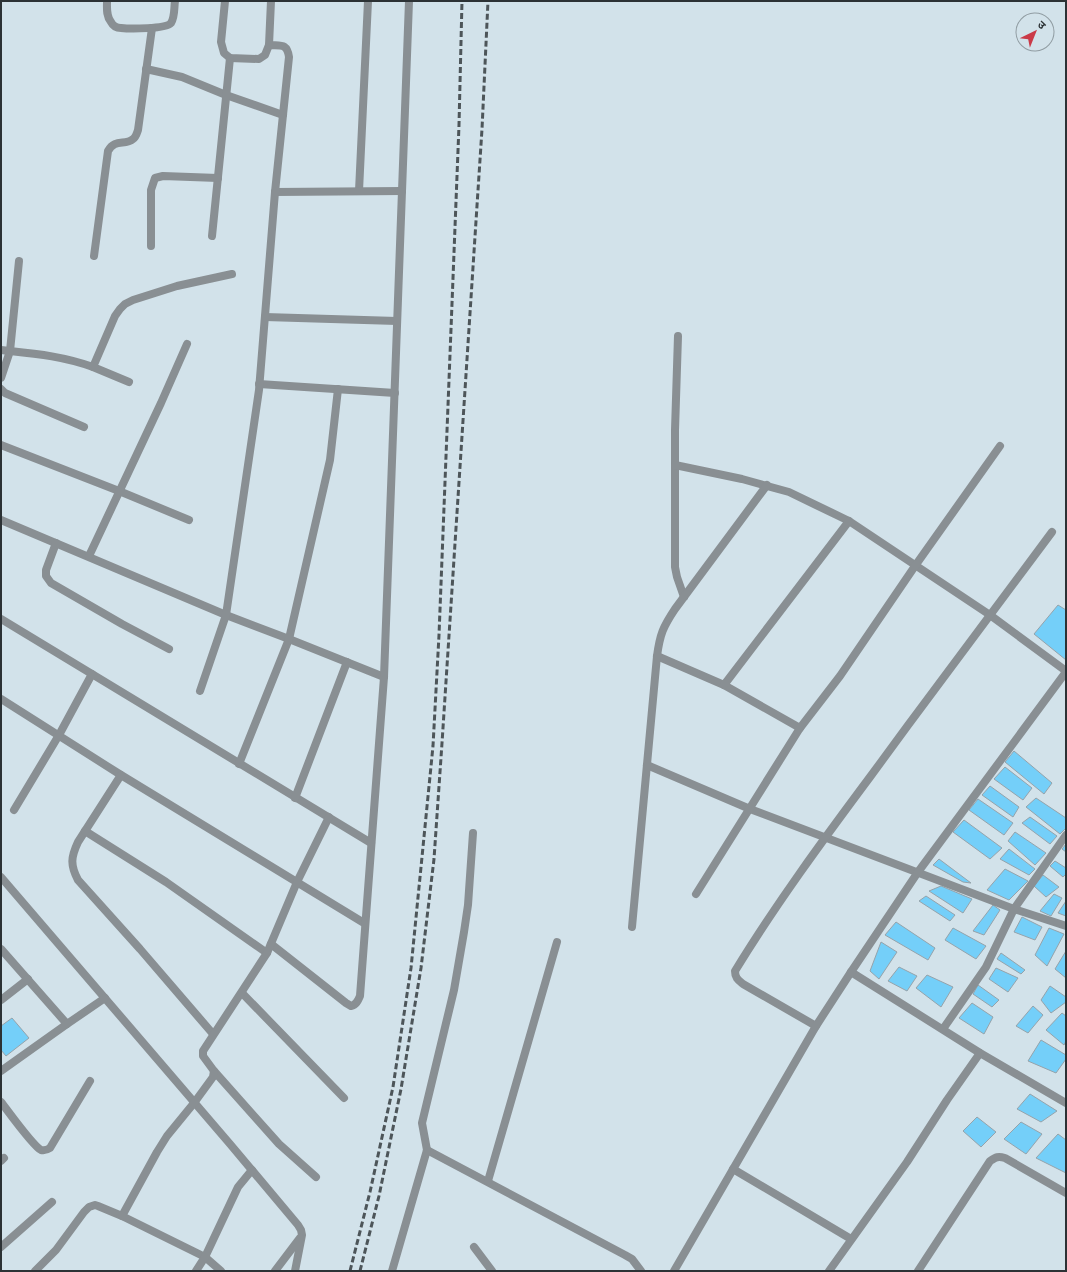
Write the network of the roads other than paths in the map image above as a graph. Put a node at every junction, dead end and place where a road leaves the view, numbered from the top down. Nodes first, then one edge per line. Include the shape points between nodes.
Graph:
1 (107, 1) edge
2 (175, 1) edge
3 (225, 1) edge
4 (271, 1) edge
5 (368, 1) edge
6 (408, 1) edge
7 (152, 28) junction
8 (269, 45) junction
9 (230, 58) junction
10 (146, 69) junction
11 (226, 96) junction
12 (283, 115) junction
13 (218, 178) junction
14 (360, 191) junction
15 (275, 192) junction
16 (402, 192) junction
17 (212, 236) dead end
18 (151, 246) dead end
19 (94, 256) dead end
20 (20, 261) dead end
21 (232, 274) dead end
22 (265, 317) junction
23 (397, 321) junction
24 (678, 336) dead end
25 (187, 344) dead end
26 (1, 350) edge
27 (10, 351) junction
28 (93, 367) junction
29 (1, 378) edge
30 (129, 382) dead end
31 (259, 384) junction
32 (1, 389) edge
33 (338, 389) junction
34 (395, 393) junction
35 (84, 427) dead end
36 (1, 445) edge
37 (1000, 446) dead end
38 (675, 465) junction
39 (767, 486) junction
40 (119, 491) junction
41 (1, 520) edge
42 (189, 520) dead end
43 (849, 521) junction
44 (1052, 532) dead end
45 (56, 543) junction
46 (89, 556) junction
47 (915, 566) junction
48 (684, 597) junction
49 (226, 615) junction
50 (990, 615) junction
51 (1, 619) edge
52 (289, 638) junction
53 (169, 649) dead end
54 (657, 656) junction
55 (347, 662) junction
56 (1066, 672) edge
57 (92, 674) junction
58 (384, 677) junction
59 (724, 685) junction
60 (200, 691) dead end
61 (2, 700) edge
62 (800, 728) junction
63 (59, 735) junction
64 (239, 764) junction
65 (647, 765) junction
66 (121, 775) junction
67 (295, 798) junction
68 (750, 809) junction
69 (14, 810) dead end
70 (328, 817) junction
71 (85, 831) junction
72 (473, 833) dead end
73 (1066, 835) edge
74 (825, 838) junction
75 (371, 843) junction
76 (918, 872) junction
77 (1, 877) edge
78 (296, 882) junction
79 (696, 894) dead end
80 (1014, 909) junction
81 (364, 923) junction
82 (1066, 926) edge
83 (632, 928) dead end
84 (557, 942) dead end
85 (271, 944) junction
86 (1, 949) edge
87 (267, 953) junction
88 (851, 972) junction
89 (28, 979) junction
90 (242, 993) junction
91 (105, 998) junction
92 (1, 1000) edge
93 (67, 1024) junction
94 (816, 1026) junction
95 (943, 1029) junction
96 (213, 1034) junction
97 (980, 1053) junction
98 (1, 1071) edge
99 (214, 1071) junction
100 (90, 1081) dead end
101 (344, 1098) dead end
102 (1, 1102) edge
103 (194, 1103) junction
104 (1066, 1103) edge
105 (427, 1150) junction
106 (733, 1169) junction
107 (252, 1170) junction
108 (316, 1177) dead end
109 (488, 1181) junction
110 (1066, 1193) edge
111 (52, 1202) dead end
112 (122, 1216) junction
113 (302, 1235) junction
114 (851, 1239) junction
115 (1, 1247) edge
116 (474, 1248) dead end
117 (205, 1257) junction
118 (35, 1271) edge
119 (196, 1271) edge
120 (221, 1271) edge
121 (275, 1271) edge
122 (295, 1271) edge
123 (392, 1271) edge
124 (492, 1271) edge
125 (641, 1271) edge
126 (674, 1271) edge
127 (829, 1271) edge
128 (918, 1271) edge

1 - 7 street via 107,16 116,27
2 - 7 street via 172,22 169,25
3 - 9 street via 221,42 224,53
4 - 8 street
5 - 14 street
6 - 16 street
7 - 10 street
8 - 9 street via 265,55 259,60
8 - 12 street via 284,46 290,57
9 - 11 street
10 - 11 street via 182,77
10 - 19 street via 136,135 131,140 115,143 108,151
11 - 12 street
11 - 13 street
12 - 15 street
13 - 17 street
13 - 18 street via 155,178 151,190
14 - 15 street
14 - 16 street
15 - 22 street
16 - 23 street
20 - 27 street
21 - 28 street via 177,286 126,304 115,316
22 - 23 street
22 - 31 street
23 - 34 street
24 - 38 street
25 - 40 street
26 - 27 street
27 - 28 street via 55,356
27 - 29 street
28 - 30 street
31 - 33 street
31 - 49 street
32 - 35 street
33 - 34 street
33 - 52 street via 330,460
34 - 58 street
36 - 40 street
37 - 47 street
38 - 39 street
38 - 48 street via 675,567
39 - 43 street via 789,492
39 - 48 street
40 - 42 street
40 - 46 street
41 - 45 street
43 - 47 street
43 - 59 street
44 - 50 street
45 - 46 street
45 - 53 street via 46,570 46,576 51,583
46 - 49 street
47 - 50 street
47 - 62 street via 840,676
48 - 54 street via 662,630
49 - 52 street
49 - 60 street
50 - 56 street
50 - 74 street
51 - 57 street
52 - 55 street
52 - 64 street
54 - 59 street
54 - 65 street
55 - 58 street
55 - 67 street
56 - 76 street
57 - 63 street
57 - 64 street
58 - 75 street
59 - 62 street
61 - 63 street
62 - 68 street
63 - 66 street
63 - 69 street
64 - 67 street
65 - 68 street
65 - 83 street
66 - 71 street
66 - 78 street
67 - 70 street
68 - 74 street
68 - 79 street
70 - 75 street
70 - 78 street
71 - 87 street via 166,882
71 - 96 street via 73,853 73,871 78,880
72 - 105 street via 468,905 454,990 422,1123
73 - 80 street
74 - 76 street
74 - 94 street via 753,942 735,976 743,984
75 - 81 street
76 - 80 street
76 - 88 street
77 - 91 street
78 - 81 street
78 - 85 street
80 - 82 street
80 - 95 street via 986,967
81 - 85 street via 360,996 354,1005 350,1006
84 - 109 street
85 - 87 street
86 - 89 street
87 - 90 street
88 - 94 street
88 - 95 street
89 - 92 street
89 - 93 street
90 - 96 street
90 - 101 street
91 - 93 street
91 - 103 street
93 - 98 street
94 - 106 street
95 - 97 street
96 - 99 street via 203,1056
97 - 104 street
97 - 114 street via 907,1162
99 - 103 street via 213,1077
99 - 108 street via 280,1144
100 - 102 street via 50,1148 46,1150 33,1143
103 - 107 street
103 - 112 street via 167,1136
105 - 109 street
105 - 123 street
106 - 114 street
106 - 126 street
107 - 113 street via 298,1225
107 - 117 street via 238,1187
109 - 125 street via 632,1259
110 - 128 street via 1005,1158 994,1158
111 - 115 street
112 - 117 street
112 - 118 street via 95,1205 89,1207 56,1250
113 - 121 street
113 - 122 street
114 - 127 street
116 - 124 street
117 - 119 street
117 - 120 street

